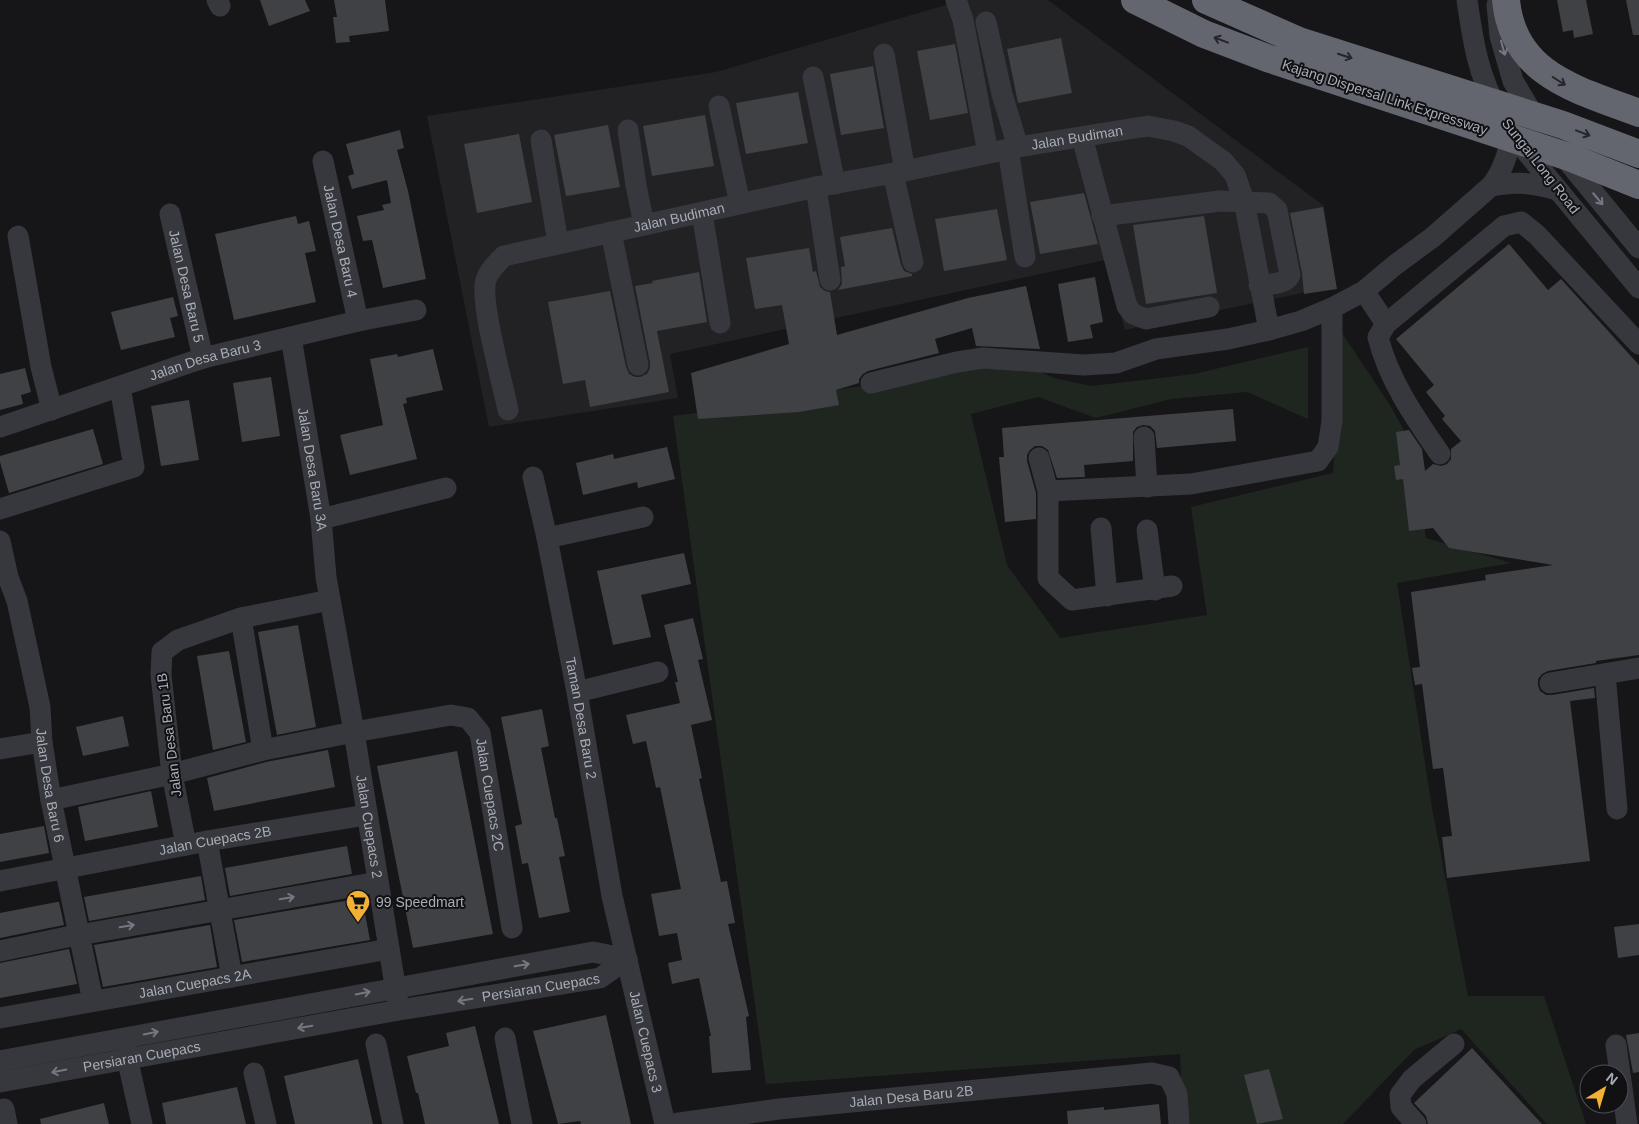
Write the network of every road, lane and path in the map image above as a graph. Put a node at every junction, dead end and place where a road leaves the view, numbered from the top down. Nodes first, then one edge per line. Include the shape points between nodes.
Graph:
1 (956, 0) edge
2 (1135, 0) edge
3 (1206, 0) edge
4 (1467, 0) edge
5 (1497, 0) edge
6 (1506, 0) edge
7 (986, 22) dead end
8 (884, 54) dead end
9 (813, 78) dead end
10 (719, 106) dead end
11 (1639, 113) edge
12 (628, 130) dead end
13 (1512, 135) junction
14 (1082, 137) junction
15 (541, 140) dead end
16 (1005, 150) junction
17 (1639, 154) edge
18 (323, 161) dead end
19 (899, 172) junction
20 (1639, 185) edge
21 (826, 186) junction
22 (1491, 186) junction
23 (1558, 190) junction
24 (1244, 201) junction
25 (740, 204) junction
26 (702, 213) junction
27 (170, 214) dead end
28 (1102, 216) junction
29 (644, 225) junction
30 (611, 232) junction
31 (18, 236) dead end
32 (558, 243) junction
33 (1639, 248) edge
34 (1025, 257) dead end
35 (913, 262) dead end
36 (830, 280) dead end
37 (1259, 285) junction
38 (1639, 288) edge
39 (1364, 291) junction
40 (1209, 307) dead end
41 (1332, 308) junction
42 (416, 310) dead end
43 (358, 321) junction
44 (720, 323) dead end
45 (1386, 324) junction
46 (1269, 330) junction
47 (291, 337) junction
48 (1639, 344) edge
49 (203, 358) junction
50 (638, 365) dead end
51 (872, 383) dead end
52 (120, 386) junction
53 (52, 410) junction
54 (508, 410) dead end
55 (0, 427) edge
56 (1144, 437) dead end
57 (1440, 454) dead end
58 (1039, 458) dead end
59 (533, 477) dead end
60 (1147, 487) junction
61 (446, 488) dead end
62 (1048, 491) junction
63 (0, 509) edge
64 (643, 517) dead end
65 (321, 518) junction
66 (1101, 528) dead end
67 (1147, 530) dead end
68 (547, 538) junction
69 (0, 541) edge
70 (4, 578) edge
71 (1108, 596) junction
72 (330, 600) junction
73 (241, 618) junction
74 (1639, 668) edge
75 (658, 672) dead end
76 (1605, 674) junction
77 (1550, 683) dead end
78 (577, 692) junction
79 (354, 732) junction
80 (42, 742) junction
81 (0, 749) edge
82 (263, 750) junction
83 (172, 774) junction
84 (52, 800) junction
85 (1617, 809) dead end
86 (366, 816) junction
87 (207, 841) junction
88 (186, 845) junction
89 (64, 868) junction
90 (0, 881) edge
91 (378, 882) junction
92 (220, 910) junction
93 (512, 928) dead end
94 (76, 936) junction
95 (389, 949) junction
96 (0, 951) edge
97 (627, 959) junction
98 (232, 977) junction
99 (394, 987) junction
100 (92, 1001) junction
101 (399, 1010) junction
102 (0, 1018) edge
103 (505, 1038) dead end
104 (376, 1044) dead end
105 (1454, 1044) dead end
106 (1616, 1045) dead end
107 (125, 1048) junction
108 (0, 1061) edge
109 (254, 1073) dead end
110 (0, 1082) edge
111 (142, 1124) edge
112 (266, 1124) edge
113 (393, 1124) edge
114 (522, 1124) edge
115 (665, 1124) edge
116 (672, 1124) edge
117 (1179, 1124) edge
118 (1416, 1124) edge
119 (1627, 1124) edge

1 - 16 street
20 -> 2 highway, Kajang Dispersal Link Expressway via 1569,157 1267,58 1204,34
3 -> 17 highway, Kajang Dispersal Link Expressway via 1299,41 1563,125
4 - 13 street, Sungai Long Road via 1476,56 1488,93
5 -> 33 street, Sungai Long Road via 1500,36 1513,81 1542,129
6 -> 11 highway via 1508,16 1519,44 1536,65 1563,84
7 - 16 street via 1002,94
8 - 19 street
9 - 21 street
10 - 25 street
12 - 29 street
13 - 22 street via 1508,153
13 - 23 street, Sungai Long Road
14 - 16 street, Jalan Budiman
14 - 24 street, Jalan Budiman via 1148,126 1188,136 1235,175
14 - 28 street
15 - 32 street
16 - 19 street, Jalan Budiman
16 - 34 street
18 - 43 street, Jalan Desa Baru 4
19 - 21 street, Jalan Budiman
19 - 35 street
21 - 25 street, Jalan Budiman
21 - 36 street
22 - 23 street via 1529,182
22 - 39 street
23 - 38 street, Sungai Long Road
24 - 28 street via 1220,200
24 - 37 street, Jalan Budiman
24 - 37 street via 1269,203 1278,210 1290,275 1283,282
25 - 26 street, Jalan Budiman
26 - 29 street, Jalan Budiman
26 - 44 street
27 - 49 street, Jalan Desa Baru 5
28 - 40 street via 1127,306 1133,314 1146,319
29 - 30 street, Jalan Budiman
30 - 32 street, Jalan Budiman
30 - 50 street
31 - 53 street via 40,367
32 - 54 street, Jalan Budiman via 504,256 492,268 486,282 485,301
37 - 46 street, Jalan Budiman
39 - 41 street
39 - 45 street
41 - 46 street
41 - 60 street via 1332,421 1328,447 1318,461 1191,484
42 - 43 street, Jalan Desa Baru 3
43 - 47 street, Jalan Desa Baru 3
45 - 48 street via 1504,226 1521,222
45 - 57 street via 1378,336 1381,349 1409,410
46 - 51 street via 1156,349 1116,363 1084,365 983,358
47 - 49 street, Jalan Desa Baru 3
47 - 65 street, Jalan Desa Baru 3A
49 - 52 street, Jalan Desa Baru 3
52 - 53 street, Jalan Desa Baru 3
52 - 63 street via 134,467
53 - 55 street, Jalan Desa Baru 3
56 - 60 street
58 - 62 street
59 - 68 street, Taman Desa Baru 2
60 - 62 street
61 - 65 street
62 - 71 street via 1048,578 1072,600
64 - 68 street
65 - 72 street, Jalan Desa Baru 3A
66 - 71 street
67 - 71 street via 1164,588
68 - 78 street, Taman Desa Baru 2
69 - 70 street
70 - 80 street, Jalan Desa Baru 6 via 17,601 40,707
72 - 73 street, Jalan Desa Baru 1B
72 - 79 street, Jalan Desa Baru 3A
73 - 82 street
73 - 83 street, Jalan Desa Baru 1B via 178,640 162,652 161,675
74 - 76 street
75 - 78 street
76 - 77 street
76 - 85 street
78 - 97 street, Taman Desa Baru 2 via 612,896
79 - 82 street, Jalan Cuepacs 2C
79 - 86 street, Jalan Cuepacs 2
79 - 93 street, Jalan Cuepacs 2C via 451,715 468,718 480,733
80 - 81 street
80 - 84 street, Jalan Desa Baru 6
82 - 83 street, Jalan Cuepacs 2C
83 - 84 street, Jalan Cuepacs 2C
83 - 88 street, Jalan Desa Baru 1B
84 - 89 street, Jalan Desa Baru 6
86 - 87 street, Jalan Cuepacs 2B
86 - 91 street, Jalan Cuepacs 2
87 - 88 street, Jalan Cuepacs 2B
87 - 92 street
88 - 89 street, Jalan Cuepacs 2B
89 - 90 street, Jalan Cuepacs 2B
89 - 94 street, Jalan Desa Baru 6
92 -> 91 street
91 - 95 street, Jalan Cuepacs 2
94 -> 92 street
92 - 98 street
94 - 96 street
94 - 100 street, Jalan Desa Baru 6
95 - 98 street, Jalan Cuepacs 2A
95 - 99 street, Jalan Cuepacs 2
99 -> 97 street, Persiaran Cuepacs via 593,952
97 -> 101 street, Persiaran Cuepacs via 600,978
97 - 115 street, Jalan Cuepacs 3
98 - 100 street, Jalan Cuepacs 2A
99 - 101 street, Jalan Cuepacs 2
107 -> 99 street, Persiaran Cuepacs
100 - 102 street, Jalan Cuepacs 2A
101 -> 107 street, Persiaran Cuepacs
103 - 114 street
104 - 113 street
105 - 118 street via 1412,1079 1400,1095 1401,1107
106 - 119 street
107 - 108 street, Persiaran Cuepacs
107 -> 110 street, Persiaran Cuepacs
107 - 111 street
109 - 112 street
116 - 117 street, Jalan Desa Baru 2B via 779,1109 1152,1073 1169,1077 1177,1094

